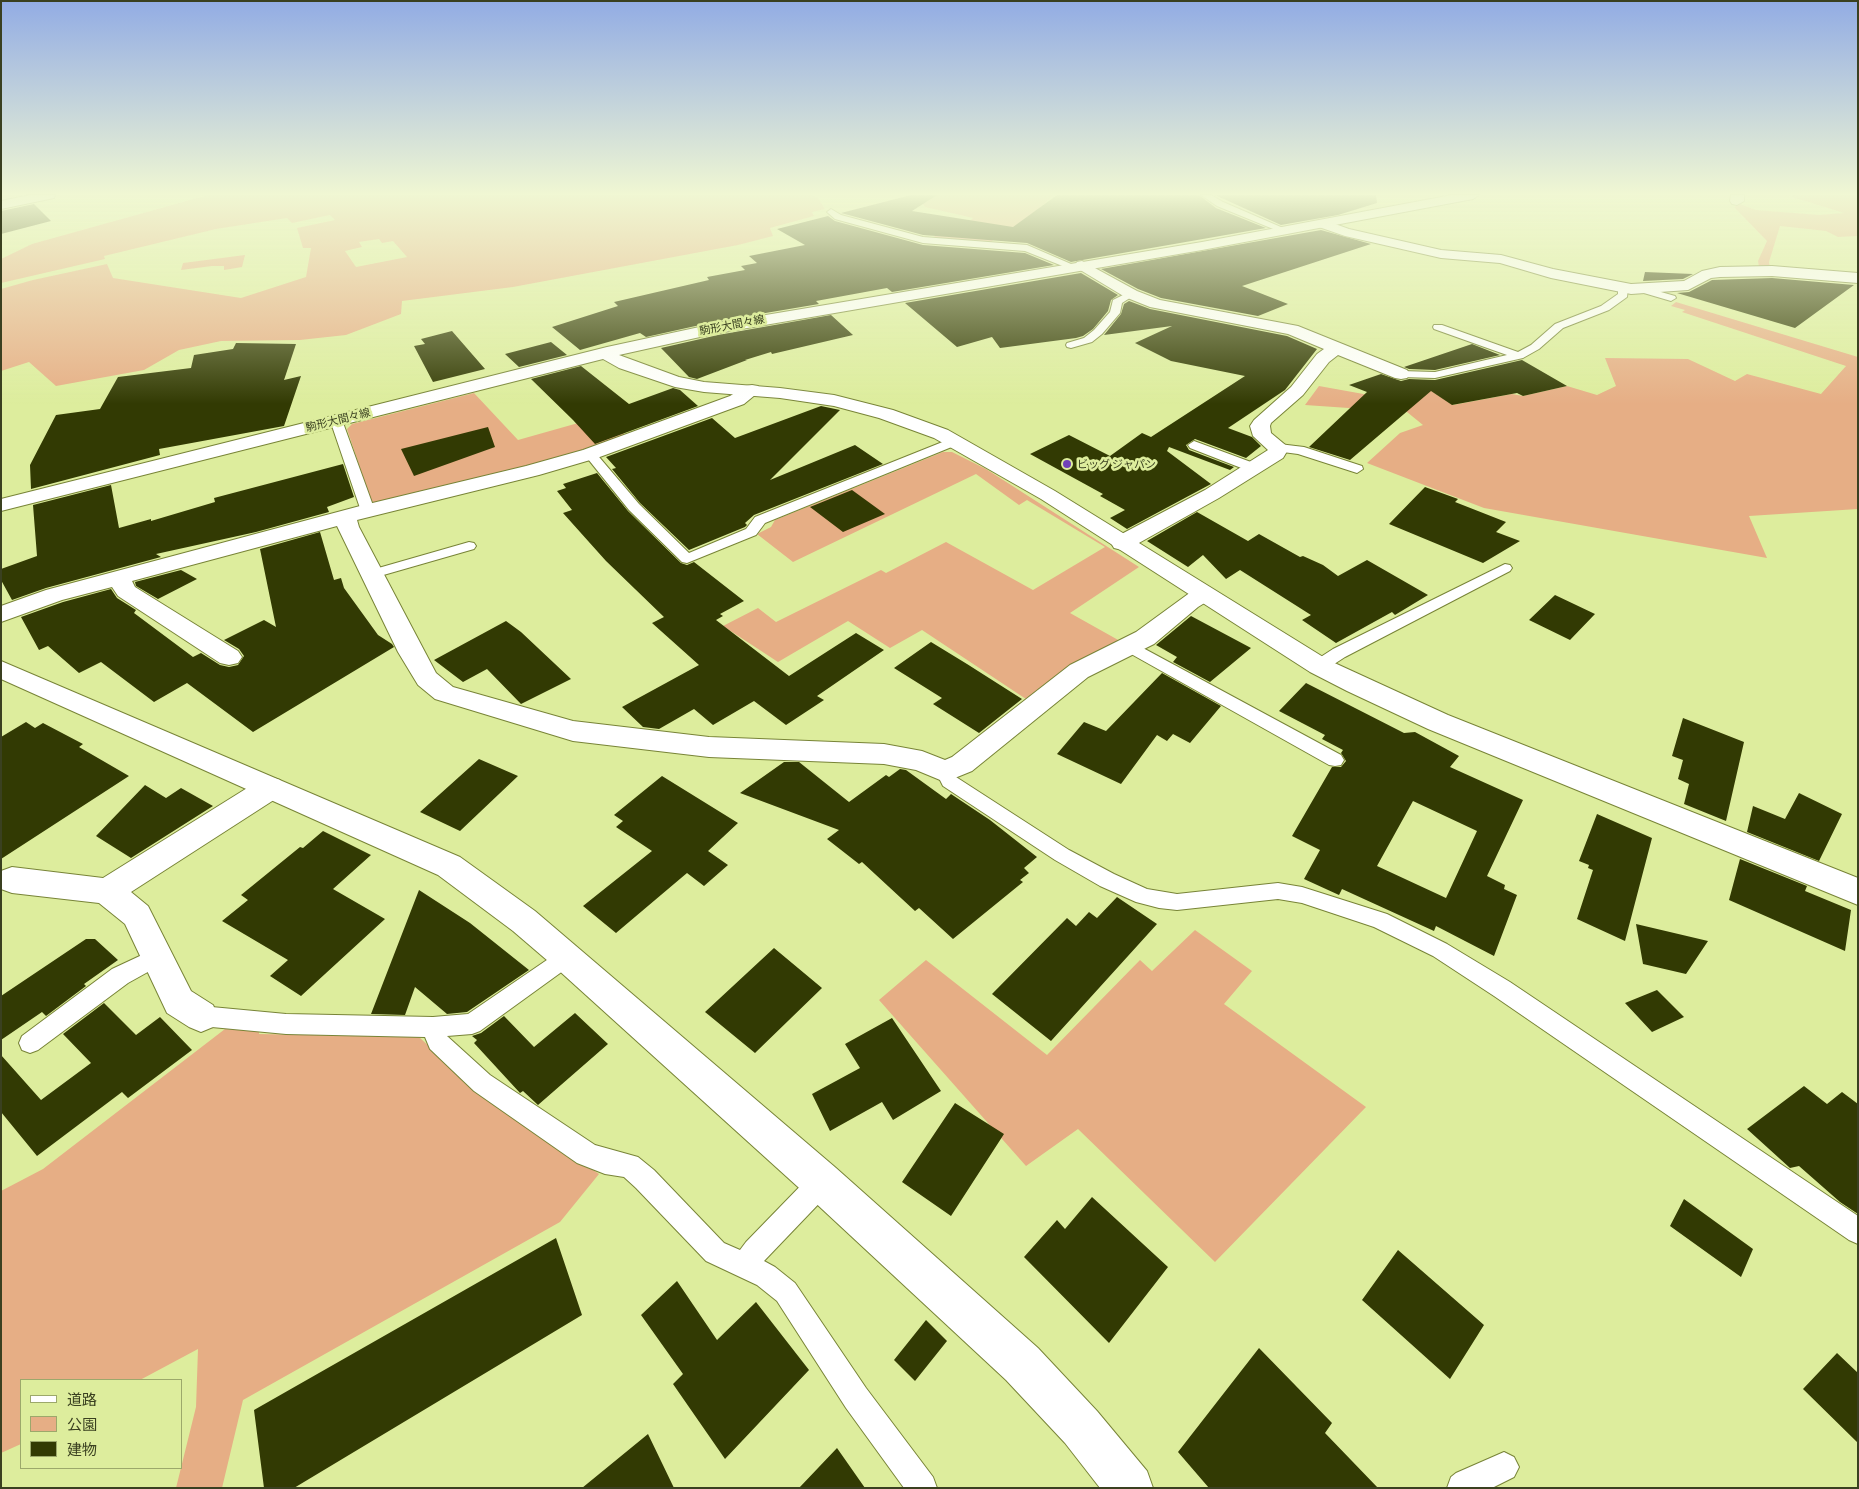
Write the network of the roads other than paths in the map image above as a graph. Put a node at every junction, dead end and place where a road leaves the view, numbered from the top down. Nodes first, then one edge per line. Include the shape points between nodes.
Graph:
1 (1073, 264) edge
2 (1086, 264) edge
3 (1522, 264) edge
4 (1077, 266) junction
5 (1858, 278) edge
6 (1623, 288) junction
7 (1640, 289) junction
8 (1131, 294) junction
9 (1671, 298) dead end
10 (1438, 327) dead end
11 (1071, 344) dead end
12 (1337, 347) junction
13 (607, 352) junction
14 (1519, 356) junction
15 (1401, 374) joint
16 (752, 390) junction
17 (336, 420) junction
18 (955, 441) junction
19 (1194, 445) dead end
20 (1279, 448) junction
21 (590, 454) junction
22 (1254, 468) junction
23 (1357, 469) dead end
24 (1, 505) edge
25 (357, 514) junction
26 (1122, 543) junction
27 (469, 546) dead end
28 (1505, 568) dead end
29 (373, 574) junction
30 (118, 578) junction
31 (1203, 594) junction
32 (1, 614) edge
33 (1130, 646) junction
34 (229, 657) dead end
35 (1320, 666) junction
36 (1, 669) edge
37 (1335, 760) dead end
38 (944, 772) junction
39 (270, 788) junction
40 (6, 879) edge
41 (107, 891) junction
42 (1858, 892) edge
43 (157, 957) junction
44 (567, 957) junction
45 (202, 1016) joint
46 (433, 1027) junction
47 (30, 1042) dead end
48 (822, 1182) junction
49 (1858, 1231) edge
50 (745, 1267) junction
51 (1504, 1467) dead end
52 (922, 1488) edge
53 (1130, 1488) edge
54 (1462, 1488) edge

1 - 4 lane
2 - 4 street, 駒形大間々線
3 - 6 street
4 - 8 street
4 - 13 street, 駒形大間々線 via 788,315
5 - 7 street via 1772,271 1720,272 1707,274 1688,285
6 - 7 street
6 - 14 lane via 1623,295 1605,308 1559,326
7 - 9 lane
8 - 11 lane via 1117,302 1115,313 1098,332 1088,340
8 - 12 street via 1171,308 1292,330
10 - 14 lane
12 - 15 street
12 - 20 street via 1260,426 1263,436
13 - 16 street via 625,364 665,380 704,387
13 - 17 street, 駒形大間々線
14 - 15 lane via 1435,375
16 - 18 street via 863,408 911,422
16 - 21 street via 738,400
17 - 24 street, 駒形大間々線
17 - 25 lane
18 - 21 lane via 760,520 751,532 687,559 634,507
18 - 26 street
19 - 22 lane
20 - 22 street via 1276,454
20 - 23 lane via 1300,450
21 - 25 street
22 - 26 street
25 - 29 street via 348,527
25 - 30 street
26 - 31 street
27 - 29 lane
28 - 35 lane via 1339,653
29 - 38 street via 407,646 427,679 444,693 573,731 709,747 884,754 922,761
30 - 32 street via 54,595
30 - 34 street via 126,591
31 - 33 street
31 - 35 street
33 - 37 lane
33 - 38 street via 1079,671 962,764
35 - 42 street via 1430,719
36 - 39 street
38 - 49 lane via 949,781 1062,855 1143,896 1177,902 1278,891 1302,895 1380,920 1440,950
39 - 41 street
39 - 44 street via 449,866
40 - 41 street
41 - 43 street via 137,915
43 - 45 street via 178,1002
43 - 47 lane via 120,976
44 - 46 lane via 472,1024
44 - 48 street
45 - 46 lane via 286,1024
46 - 50 lane via 438,1042 482,1083 586,1154 605,1162 629,1166 715,1252
48 - 50 lane via 755,1251
48 - 53 street via 1022,1364 1081,1427
50 - 52 lane via 766,1276 786,1292 856,1398
51 - 54 lane

